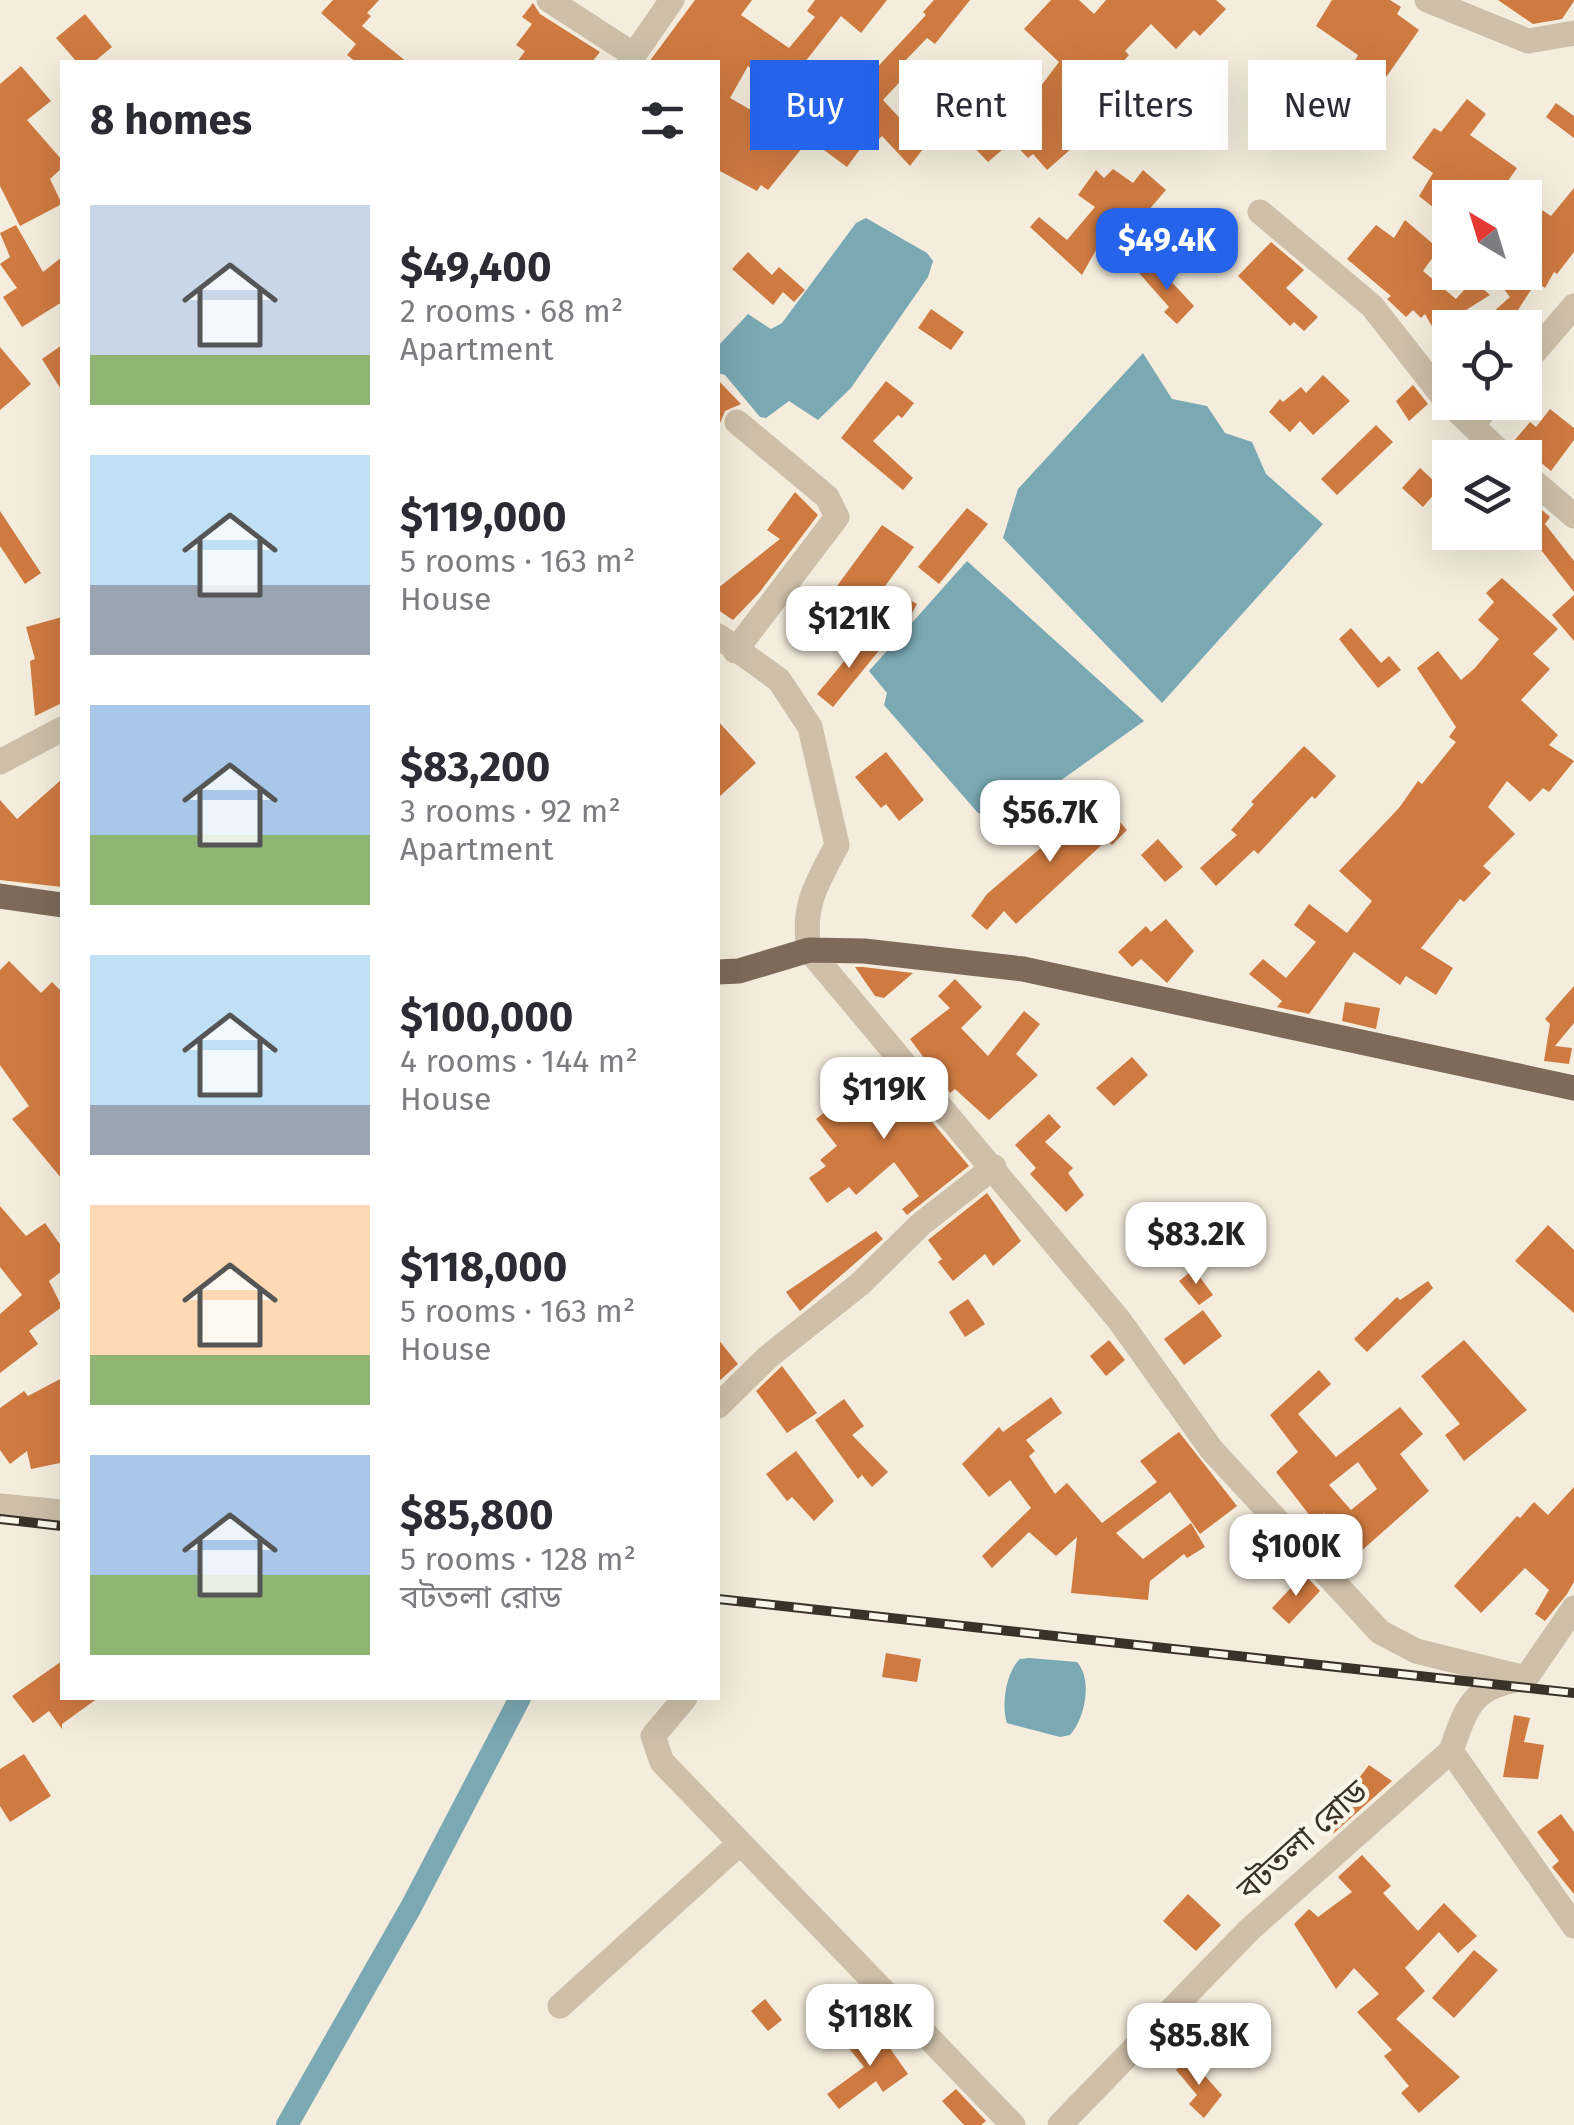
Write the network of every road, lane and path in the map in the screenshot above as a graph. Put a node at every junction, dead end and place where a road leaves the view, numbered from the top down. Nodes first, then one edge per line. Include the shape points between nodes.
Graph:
1 (549, 0) edge
2 (672, 0) edge
3 (1427, 0) edge
4 (1574, 33) edge
5 (632, 58) edge
6 (1260, 212) dead end
7 (1574, 306) edge
8 (1542, 343) edge
9 (1476, 420) edge
10 (737, 422) dead end
11 (1473, 424) junction
12 (1489, 440) edge
13 (1542, 489) edge
14 (1574, 516) edge
15 (726, 644) edge
16 (60, 730) edge
17 (0, 762) edge
18 (0, 896) edge
19 (60, 905) edge
20 (809, 950) junction
21 (720, 972) edge
22 (1574, 1088) edge
23 (994, 1167) junction
24 (720, 1404) edge
25 (0, 1506) edge
26 (60, 1512) edge
27 (1574, 1608) edge
28 (1526, 1678) junction
29 (683, 1700) edge
30 (1451, 1751) junction
31 (740, 1844) junction
32 (1574, 1926) edge
33 (560, 2006) dead end
34 (1013, 2125) edge
35 (1060, 2125) edge

1 - 5 street
2 - 5 street
3 - 4 street via 1528,42
6 - 11 street via 1372,306 1444,398
7 - 8 street
9 - 11 street
10 - 15 street via 827,498 836,517
11 - 12 street
13 - 14 street
15 - 20 street via 778,680 810,727 837,846 804,920
16 - 17 street
18 - 19 main road
20 - 21 main road
20 - 22 main road via 1023,970
20 - 23 street
23 - 24 street
23 - 28 street via 1119,1320 1212,1449 1380,1632 1416,1651
25 - 26 street
27 - 28 street
28 - 30 street, বটতলা রোড via 1492,1683 1464,1712
29 - 31 street via 653,1736 662,1762
30 - 32 street
30 - 35 street, বটতলা রোড via 1249,1930
31 - 33 street
31 - 34 street

